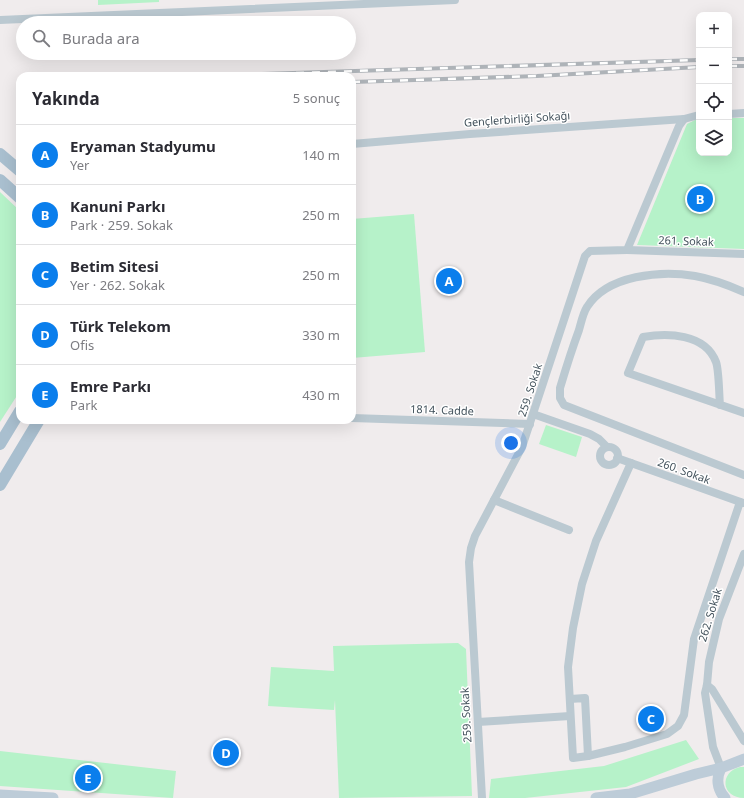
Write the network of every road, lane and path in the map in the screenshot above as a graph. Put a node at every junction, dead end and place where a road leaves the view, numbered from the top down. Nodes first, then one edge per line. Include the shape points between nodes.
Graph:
1 (456, 0) edge
2 (306, 3) edge
3 (72, 16) edge
4 (16, 19) edge
5 (0, 20) edge
6 (744, 113) edge
7 (732, 114) edge
8 (696, 116) edge
9 (684, 119) junction
10 (356, 144) edge
11 (0, 154) edge
12 (16, 168) edge
13 (0, 180) edge
14 (16, 194) edge
15 (626, 250) junction
16 (744, 254) edge
17 (744, 292) edge
18 (720, 404) junction
19 (744, 413) edge
20 (534, 414) junction
21 (16, 418) edge
22 (356, 418) edge
23 (37, 424) edge
24 (530, 424) junction
25 (0, 444) edge
26 (608, 447) junction
27 (618, 458) junction
28 (631, 463) junction
29 (744, 475) edge
30 (0, 485) edge
31 (494, 500) junction
32 (742, 503) edge
33 (569, 530) dead end
34 (744, 554) edge
35 (707, 686) junction
36 (570, 699) junction
37 (570, 716) junction
38 (478, 722) junction
39 (744, 741) edge
40 (588, 756) junction
41 (744, 759) edge
42 (721, 768) junction
43 (0, 794) edge
44 (53, 798) edge
45 (482, 798) edge
46 (596, 798) edge
47 (725, 798) edge

1 - 2 street
2 - 3 street
4 - 5 street
6 - 7 street
8 - 9 street
9 - 10 street, Gençlerbirliği Sokağı
9 - 15 street
11 - 12 main road
13 - 14 main road
15 - 16 street, 261. Sokak
15 - 20 street, 259. Sokak via 590,250 585,256
17 - 29 street via 712,280 673,274 649,275 610,286 597,295 586,308 560,388 560,398 564,405
18 - 18 street via 628,373 642,337 673,335 701,344 716,362
18 - 19 street
20 - 24 street, 259. Sokak
20 - 26 street, 260. Sokak via 590,434
21 - 25 main road
22 - 24 street, 1814. Cadde
23 - 30 main road
24 - 31 street, 259. Sokak via 522,447
26 - 27 street, 260. Sokak via 616,450
26 - 27 street, 260. Sokak via 601,453 602,461 609,464
27 - 28 street, 260. Sokak
28 - 32 street, 260. Sokak
28 - 36 street via 596,541 582,584 569,661
31 - 33 street
31 - 38 street, 259. Sokak via 475,536 469,562
32 - 40 street via 694,639 684,715 678,726 667,734 625,748
34 - 35 street, 262. Sokak via 717,626
35 - 39 street via 712,689
35 - 42 street, 262. Sokak via 705,693 712,739
36 - 37 street
36 - 40 street via 585,698
37 - 38 street
37 - 40 street via 573,758
38 - 45 street, 259. Sokak
41 - 42 main road
42 - 46 main road via 630,794
42 - 47 main road via 718,774 718,787
43 - 44 main road

